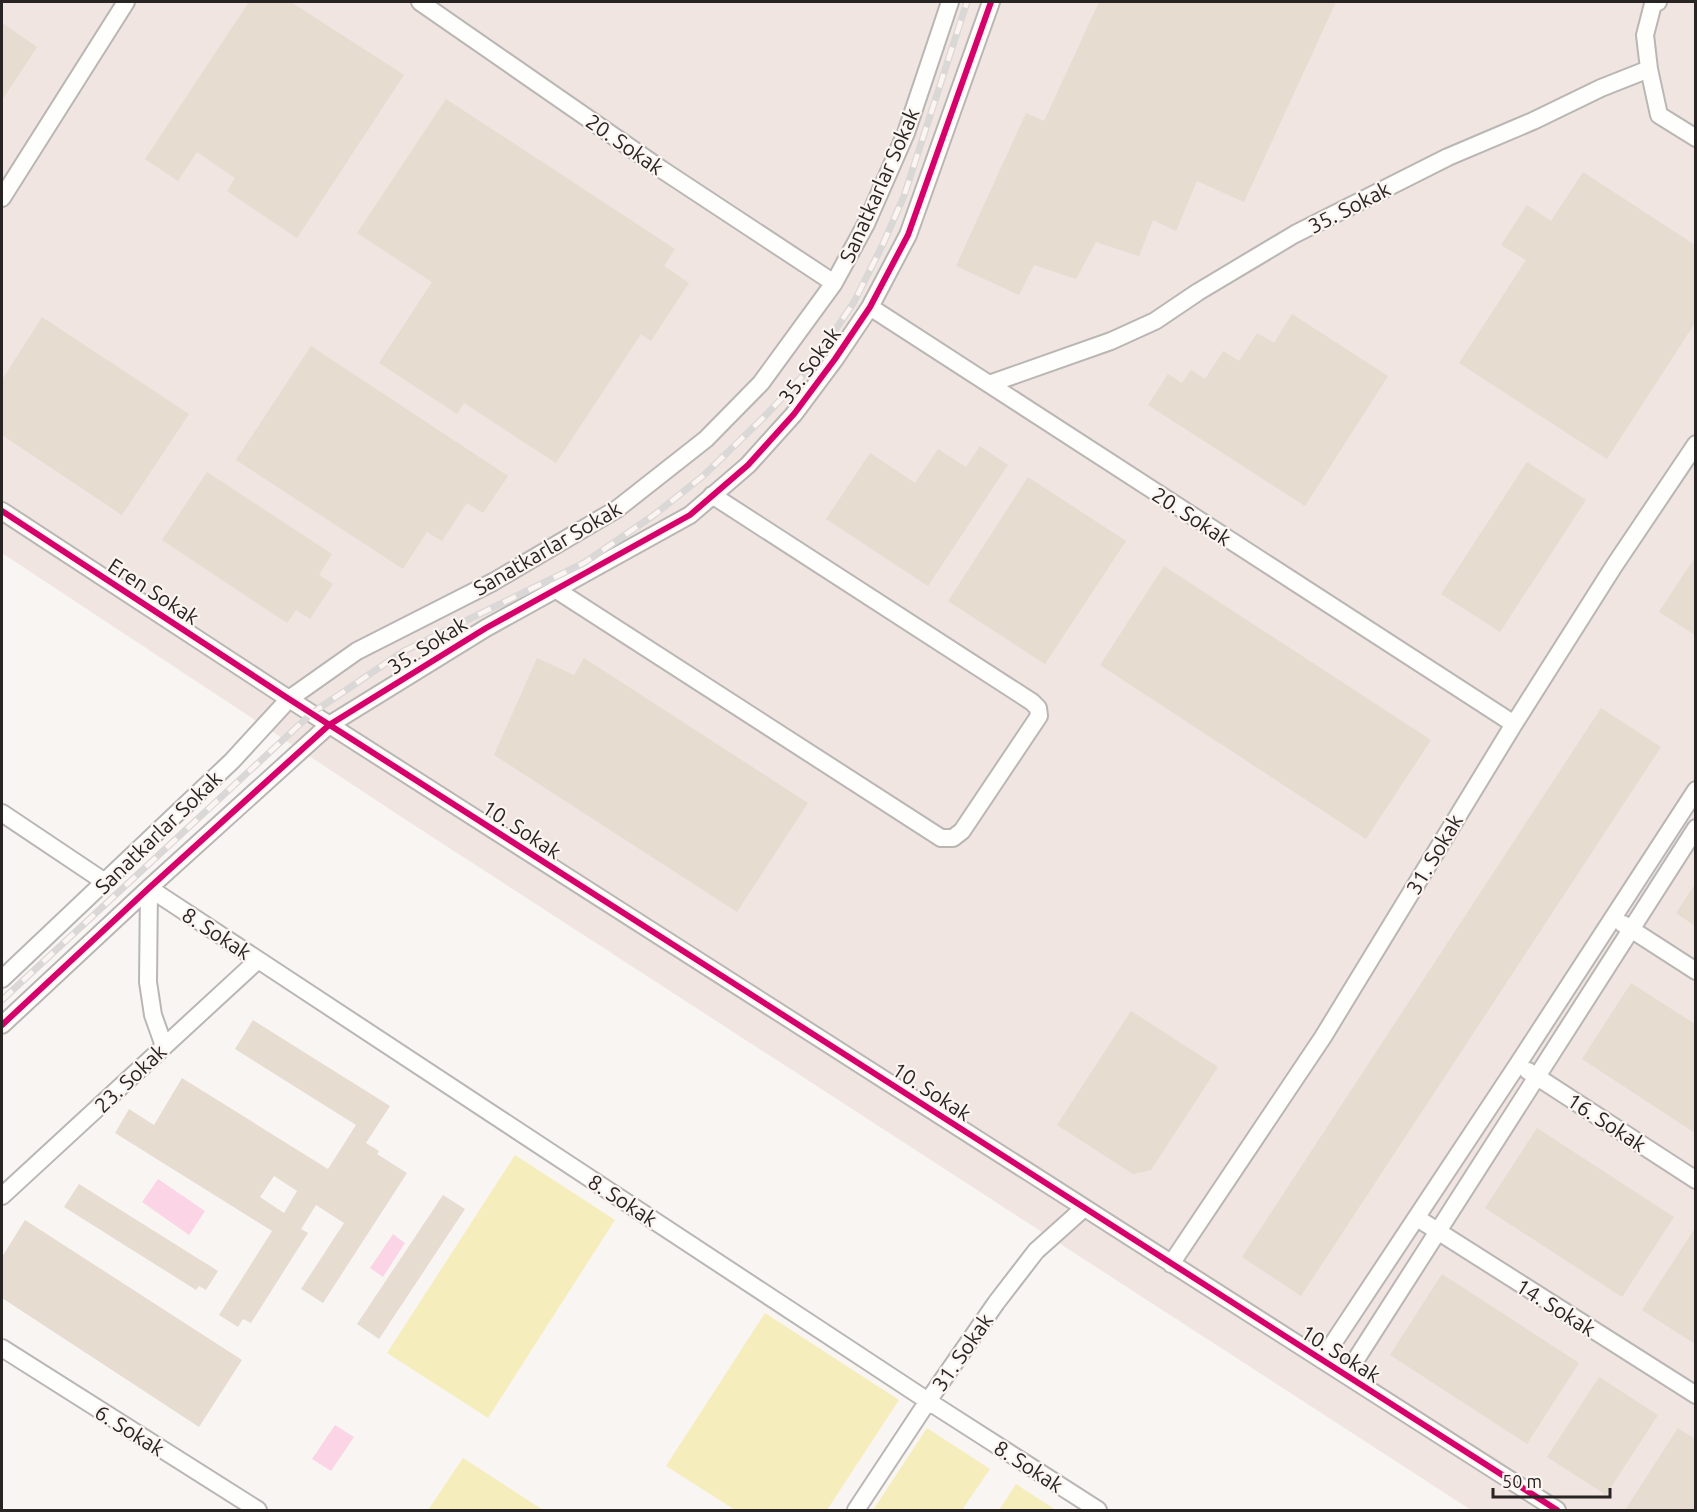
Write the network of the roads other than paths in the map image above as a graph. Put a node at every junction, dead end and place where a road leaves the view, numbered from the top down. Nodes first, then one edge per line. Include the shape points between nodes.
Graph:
1 (126, 2) edge
2 (420, 2) edge
3 (950, 2) edge
4 (990, 2) edge
5 (1654, 2) edge
6 (1649, 69) junction
7 (1695, 138) edge
8 (2, 198) edge
9 (834, 283) junction
10 (870, 307) junction
11 (989, 384) junction
12 (1695, 444) edge
13 (712, 495) junction
14 (2, 511) edge
15 (555, 589) junction
16 (289, 699) junction
17 (1514, 724) junction
18 (329, 725) junction
19 (1695, 790) edge
20 (2, 813) edge
21 (1695, 828) edge
22 (105, 882) junction
23 (149, 888) junction
24 (1612, 917) junction
25 (1631, 929) junction
26 (258, 960) junction
27 (1695, 971) edge
28 (2, 979) edge
29 (2, 1025) edge
30 (164, 1046) junction
31 (1518, 1064) junction
32 (1537, 1077) junction
33 (1695, 1180) edge
34 (2, 1196) edge
35 (1084, 1208) junction
36 (1417, 1218) junction
37 (1438, 1231) junction
38 (1171, 1264) junction
39 (2, 1348) edge
40 (1322, 1360) junction
41 (1346, 1375) junction
42 (1695, 1395) edge
43 (928, 1401) junction
44 (258, 1510) edge
45 (856, 1510) edge
46 (1098, 1510) edge
47 (1557, 1510) edge

1 - 8 street
2 - 9 street, 20. Sokak
3 - 9 street, Sanatkarlar Sokak via 906,133 866,224
4 - 10 street, 35. Sokak via 908,236
5 - 6 street via 1645,35
6 - 7 street via 1659,115
6 - 11 street, 35. Sokak via 1448,157 1295,234 1155,321 1112,341
9 - 16 street, Sanatkarlar Sokak via 761,383 706,439 617,509 493,582 357,651
10 - 11 street, 20. Sokak
10 - 13 street, 35. Sokak via 794,414 748,465
11 - 17 street, 20. Sokak
12 - 17 street, 31. Sokak
13 - 15 street, 35. Sokak via 690,515
13 - 15 street via 1038,708 1039,716 962,831 953,838 941,838
14 - 16 street, Eren Sokak
15 - 18 street, 35. Sokak
16 - 18 street, 10. Sokak
16 - 22 street, Sanatkarlar Sokak via 232,761
17 - 38 street, 31. Sokak via 1323,1037
18 - 23 street, 35. Sokak
18 - 35 street, 10. Sokak
19 - 24 street
20 - 22 street
21 - 25 street
22 - 28 street, Sanatkarlar Sokak
23 - 26 street, 8. Sokak
23 - 29 street, 35. Sokak
23 - 30 street via 148,982 153,1015
24 - 25 street
24 - 31 street
25 - 27 street
25 - 32 street
26 - 30 street, 23. Sokak
26 - 43 street, 8. Sokak
30 - 34 street, 23. Sokak
31 - 32 street, 16. Sokak
31 - 36 street
32 - 33 street, 16. Sokak
32 - 37 street
35 - 38 street, 10. Sokak
35 - 43 street, 31. Sokak via 1036,1251
36 - 37 street, 14. Sokak
36 - 40 street
37 - 41 street
37 - 42 street, 14. Sokak
38 - 40 street, 10. Sokak
39 - 44 street, 6. Sokak
40 - 41 street, 10. Sokak
41 - 47 street, 10. Sokak
43 - 45 street, 31. Sokak
43 - 46 street, 8. Sokak

